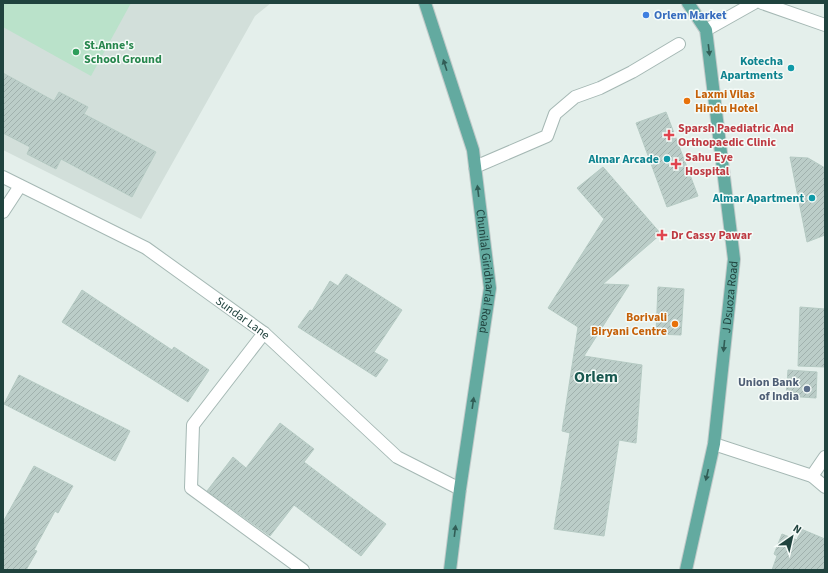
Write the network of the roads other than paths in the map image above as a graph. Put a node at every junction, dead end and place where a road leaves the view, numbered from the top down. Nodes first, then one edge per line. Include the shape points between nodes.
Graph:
1 (425, 3) edge
2 (688, 3) edge
3 (754, 3) edge
4 (762, 3) edge
5 (825, 25) edge
6 (706, 30) junction
7 (679, 44) dead end
8 (475, 168) junction
9 (3, 177) edge
10 (20, 186) junction
11 (3, 212) edge
12 (264, 333) junction
13 (714, 444) junction
14 (825, 457) edge
15 (812, 476) junction
16 (825, 487) edge
17 (460, 489) junction
18 (303, 570) edge
19 (450, 570) edge
20 (686, 570) edge

8 -> 1 main road, Chunilal Giridharlal Road via 473,150
2 - 6 main road, J Dsuoza Road
3 - 6 street
4 - 5 street
6 -> 13 main road, J Dsuoza Road via 734,259
7 - 8 street via 632,72 576,97 555,114 547,136
17 -> 8 main road, Chunilal Giridharlal Road via 490,288
9 - 10 street, Sundar Lane
10 - 11 street
10 - 12 street, Sundar Lane via 146,248
12 - 17 street, Sundar Lane via 397,457
12 - 18 street via 193,425 191,488
13 - 15 street
13 -> 20 main road, J Dsuoza Road
14 - 15 street
15 - 16 street
19 -> 17 main road, Chunilal Giridharlal Road

